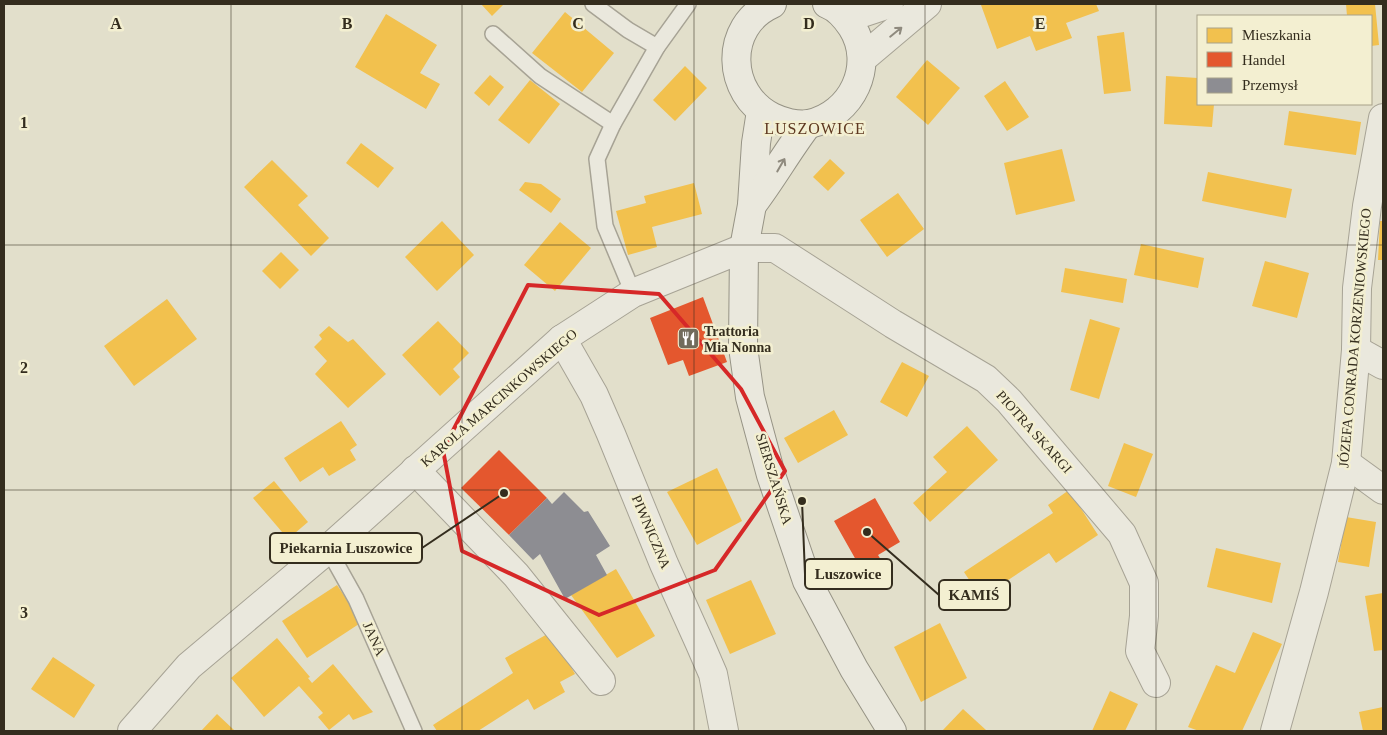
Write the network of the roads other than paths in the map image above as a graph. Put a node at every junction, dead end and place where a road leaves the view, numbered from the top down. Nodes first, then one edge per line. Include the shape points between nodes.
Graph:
1 (593, 4) edge
2 (688, 4) edge
3 (889, 4) edge
4 (927, 4) edge
5 (760, 7) edge
6 (837, 11) edge
7 (493, 34) dead end
8 (657, 47) junction
9 (863, 58) junction
10 (761, 111) junction
11 (1383, 118) edge
12 (613, 124) junction
13 (808, 124) junction
14 (752, 205) junction
15 (744, 248) junction
16 (633, 293) junction
17 (562, 340) junction
18 (1356, 350) junction
19 (1383, 365) edge
20 (1346, 463) junction
21 (415, 470) junction
22 (1383, 490) edge
23 (328, 549) junction
24 (601, 681) dead end
25 (1156, 683) dead end
26 (132, 731) edge
27 (414, 731) edge
28 (724, 731) edge
29 (892, 731) edge
30 (1275, 731) edge

1 - 8 lane
2 - 8 lane
3 - 6 street
9 -> 4 street
5 - 10 street via 745,28 738,45 736,63 739,82
6 - 9 street via 858,36
7 - 12 lane via 540,76
8 - 12 lane
9 - 13 street via 857,88 837,112
10 - 13 street via 783,122
10 - 14 street, SIERSZAŃSKA
11 - 18 street, JÓZEFA CONRADA KORZENIOWSKIEGO via 1367,206 1357,288
12 - 16 lane via 597,159 605,226
14 -> 13 street, SIERSZAŃSKA
14 - 15 street, SIERSZAŃSKA
15 - 16 street, KAROLA MARCINKOWSKIEGO
15 - 25 street, PIOTRA SKARGI via 775,248 986,380 1009,400 1122,534 1144,583 1140,652
15 - 29 street, SIERSZAŃSKA via 743,347 750,396 771,475 807,581
16 - 17 street, KAROLA MARCINKOWSKIEGO
17 - 21 street, KAROLA MARCINKOWSKIEGO
17 - 28 street, PIWNICZNA via 594,396 713,674
18 - 19 street
18 - 20 street, JÓZEFA CONRADA KORZENIOWSKIEGO
20 - 22 street
20 - 30 street, JÓZEFA CONRADA KORZENIOWSKIEGO
21 - 23 street, KAROLA MARCINKOWSKIEGO
21 - 24 street, KAROLA MARCINKOWSKIEGO via 516,575
23 - 26 street, KAROLA MARCINKOWSKIEGO via 189,666
23 - 27 lane, JANA via 356,599

